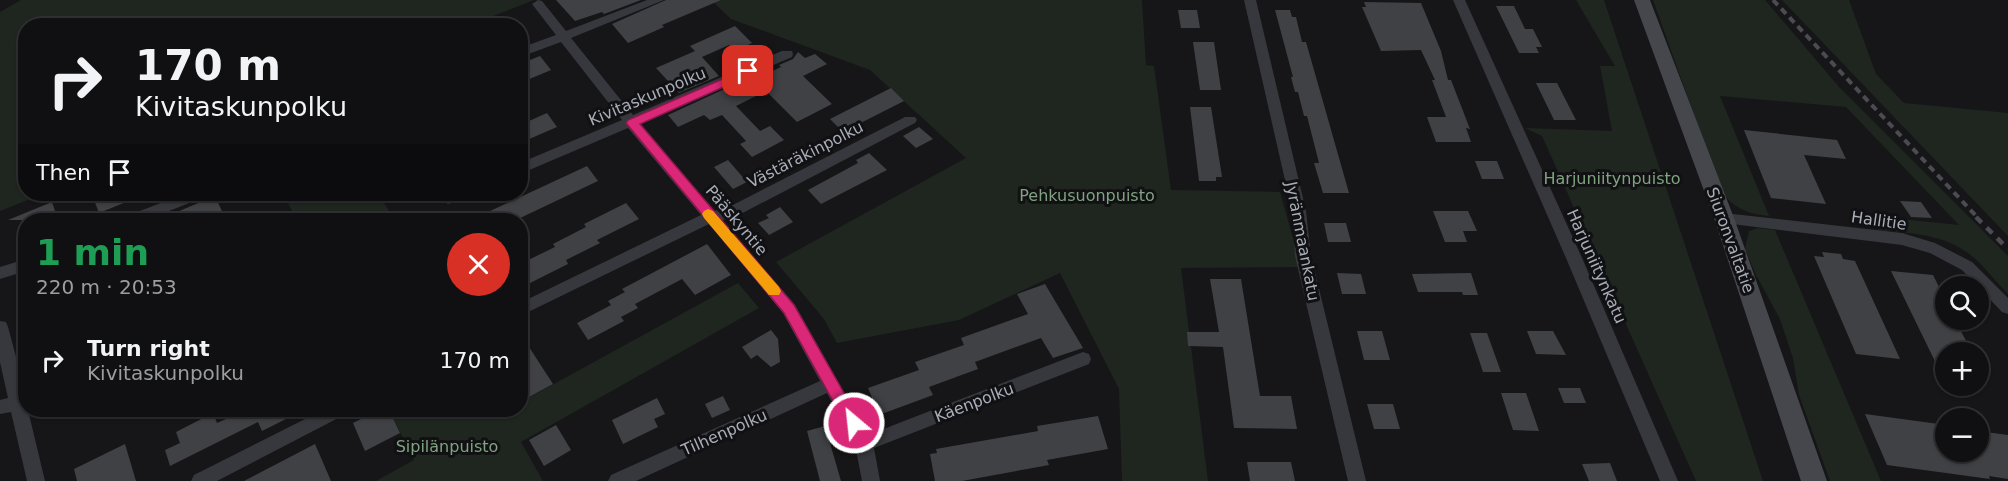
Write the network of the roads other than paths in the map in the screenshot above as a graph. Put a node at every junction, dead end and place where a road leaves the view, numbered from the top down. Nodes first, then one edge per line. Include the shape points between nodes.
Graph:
1 (658, 0) edge
2 (1250, 0) edge
3 (1459, 0) edge
4 (1642, 0) edge
5 (538, 4) dead end
6 (562, 36) junction
7 (528, 50) edge
8 (787, 54) dead end
9 (910, 120) dead end
10 (632, 123) junction
11 (528, 166) edge
12 (180, 201) edge
13 (150, 213) edge
14 (710, 217) junction
15 (1724, 219) junction
16 (18, 267) edge
17 (0, 273) edge
18 (528, 306) edge
19 (2008, 308) edge
20 (0, 327) edge
21 (1083, 359) dead end
22 (832, 383) junction
23 (18, 389) edge
24 (18, 404) edge
25 (0, 407) edge
26 (25, 417) edge
27 (324, 417) edge
28 (864, 444) junction
29 (36, 481) edge
30 (200, 481) edge
31 (617, 481) edge
32 (871, 481) edge
33 (1357, 481) edge
34 (1669, 481) edge
35 (1814, 481) edge

1 - 6 street
2 - 33 street, Jyränmaankatu via 1299,211 1303,256
3 - 34 street, Harjuniitynkatu
4 - 15 main road, Siuronvaltatie
5 - 6 street, Pääskyntie
6 - 7 street
6 - 10 street, Pääskyntie
8 - 10 street, Kivitaskunpolku
9 - 14 street, Västäräkinpolku via 730,213
10 - 11 street, Kivitaskunpolku
10 - 14 street, Pääskyntie
12 - 13 street
14 - 18 street, Västäräkinpolku
14 - 22 street, Pääskyntie via 789,309
15 - 19 street, Hallitie via 1902,239 1935,249 1967,266
15 - 35 main road, Siuronvaltatie
16 - 17 street
20 - 23 street
21 - 28 street, Käenpolku
22 - 28 street, Pääskyntie
22 - 31 street, Tilhenpolku
24 - 25 street
26 - 29 street
27 - 30 street
28 - 32 street, Pääskyntie

